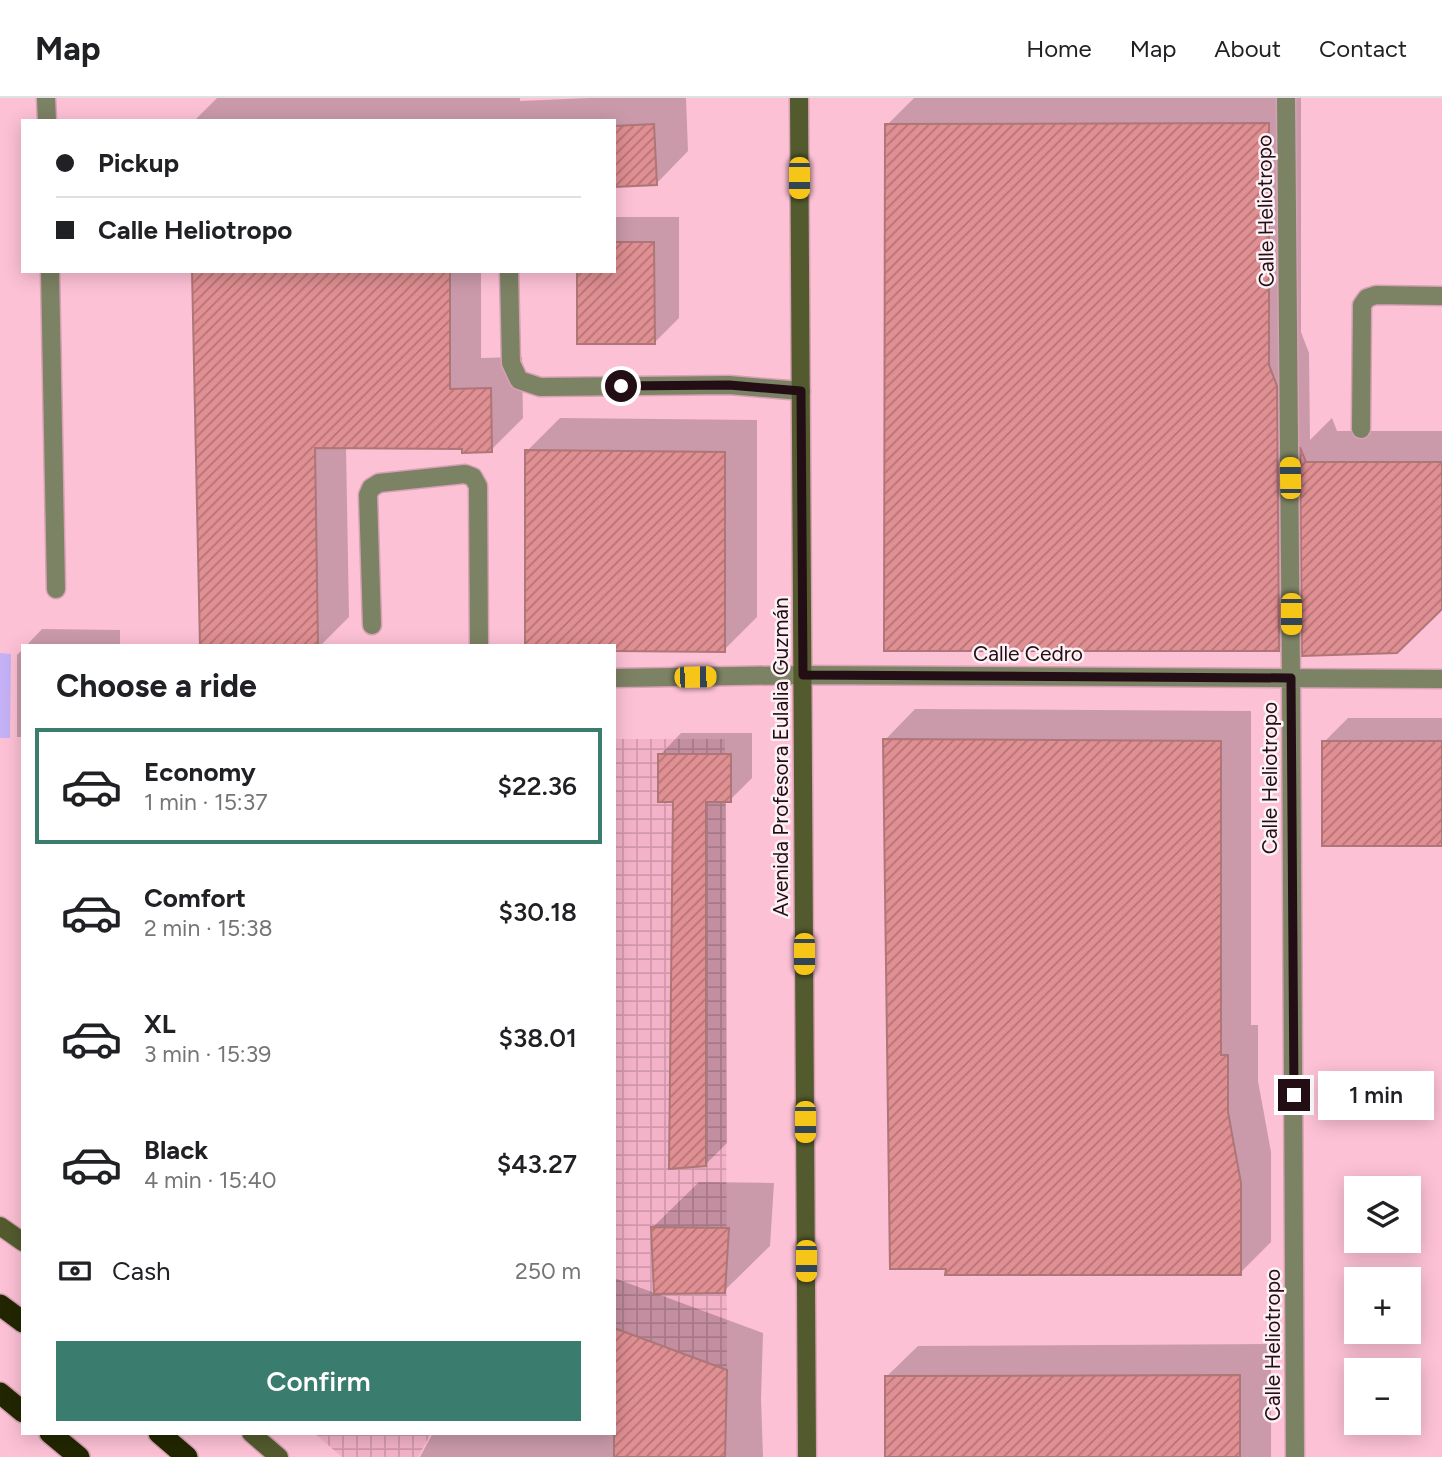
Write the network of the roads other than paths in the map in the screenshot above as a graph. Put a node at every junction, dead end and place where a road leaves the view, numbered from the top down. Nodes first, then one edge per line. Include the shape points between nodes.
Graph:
1 (46, 98) edge
2 (799, 98) edge
3 (1286, 98) edge
4 (47, 119) edge
5 (50, 273) edge
6 (509, 273) edge
7 (1442, 296) edge
8 (801, 391) junction
9 (1362, 429) dead end
10 (56, 589) dead end
11 (372, 625) dead end
12 (479, 644) edge
13 (803, 675) junction
14 (616, 678) edge
15 (1291, 678) junction
16 (1442, 679) edge
17 (0, 1226) edge
18 (21, 1241) edge
19 (0, 1305) edge
20 (21, 1321) edge
21 (0, 1393) edge
22 (21, 1410) edge
23 (52, 1435) edge
24 (161, 1435) edge
25 (253, 1435) edge
26 (79, 1457) edge
27 (187, 1457) edge
28 (279, 1457) edge
29 (807, 1457) edge
30 (1296, 1457) edge

1 - 4 street
2 - 8 main road, Avenida Profesora Eulalia Guzmán
3 - 15 street, Calle Heliotropo
5 - 10 street
6 - 8 street via 511,363 519,380 540,387 729,385
7 - 9 street via 1376,295 1362,305
8 - 13 main road, Avenida Profesora Eulalia Guzmán
11 - 12 street via 371,488 379,483 465,474 474,477 478,486
13 - 14 street, Calle Cedro
13 - 15 street, Calle Cedro
13 - 29 main road, Avenida Profesora Eulalia Guzmán
15 - 16 street, Calle Cedro
15 - 30 street, Calle Heliotropo
17 - 18 main road
19 - 20 highway
21 - 22 highway
23 - 26 highway
24 - 27 highway
25 - 28 main road

